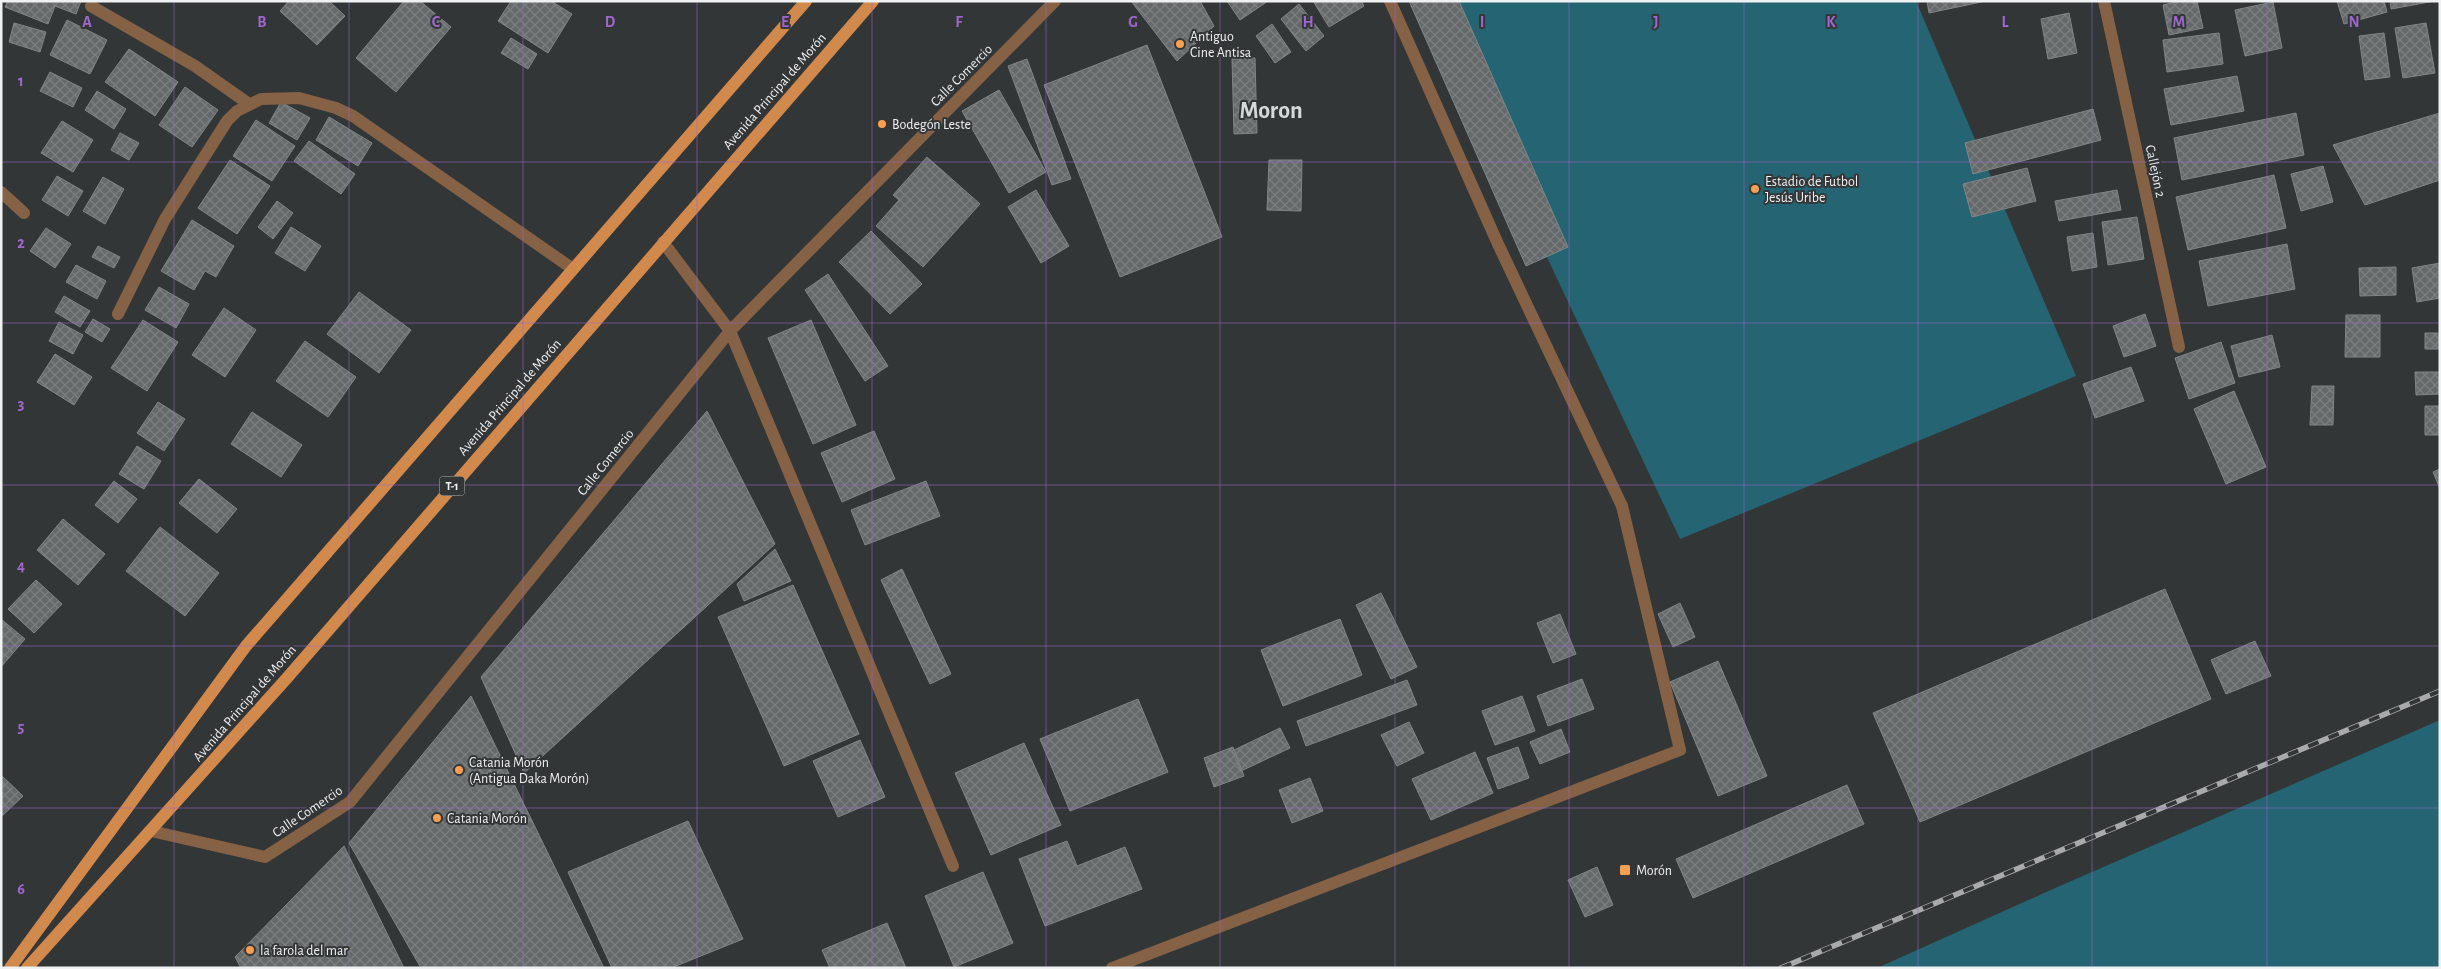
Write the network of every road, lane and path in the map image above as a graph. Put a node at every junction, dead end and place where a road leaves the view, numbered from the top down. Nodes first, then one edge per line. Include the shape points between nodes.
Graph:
1 (806, 1) edge
2 (873, 1) edge
3 (1055, 1) edge
4 (1390, 1) edge
5 (2104, 1) edge
6 (91, 6) dead end
7 (248, 104) junction
8 (1, 192) edge
9 (24, 213) dead end
10 (663, 242) junction
11 (574, 269) junction
12 (118, 314) dead end
13 (730, 331) junction
14 (2179, 347) dead end
15 (151, 831) junction
16 (953, 866) dead end
17 (10, 968) edge
18 (27, 968) edge
19 (1112, 968) edge

1 - 11 main road, Avenida Principal de Morón
2 - 10 main road, Avenida Principal de Morón / T-1
3 - 13 street, Calle Comercio
4 - 19 street via 1498,244 1622,506 1680,750
5 - 14 street, Callejón 2
6 - 7 street via 195,66
7 - 11 street via 270,97 299,98 353,116
7 - 12 street via 227,121 165,219
8 - 9 street
10 - 13 street
10 - 15 main road, Avenida Principal de Morón / T-1
11 - 17 main road, Avenida Principal de Morón via 246,646
13 - 15 street, Calle Comercio via 350,802 265,857
13 - 16 street
15 - 18 main road, Avenida Principal de Morón / T-1

